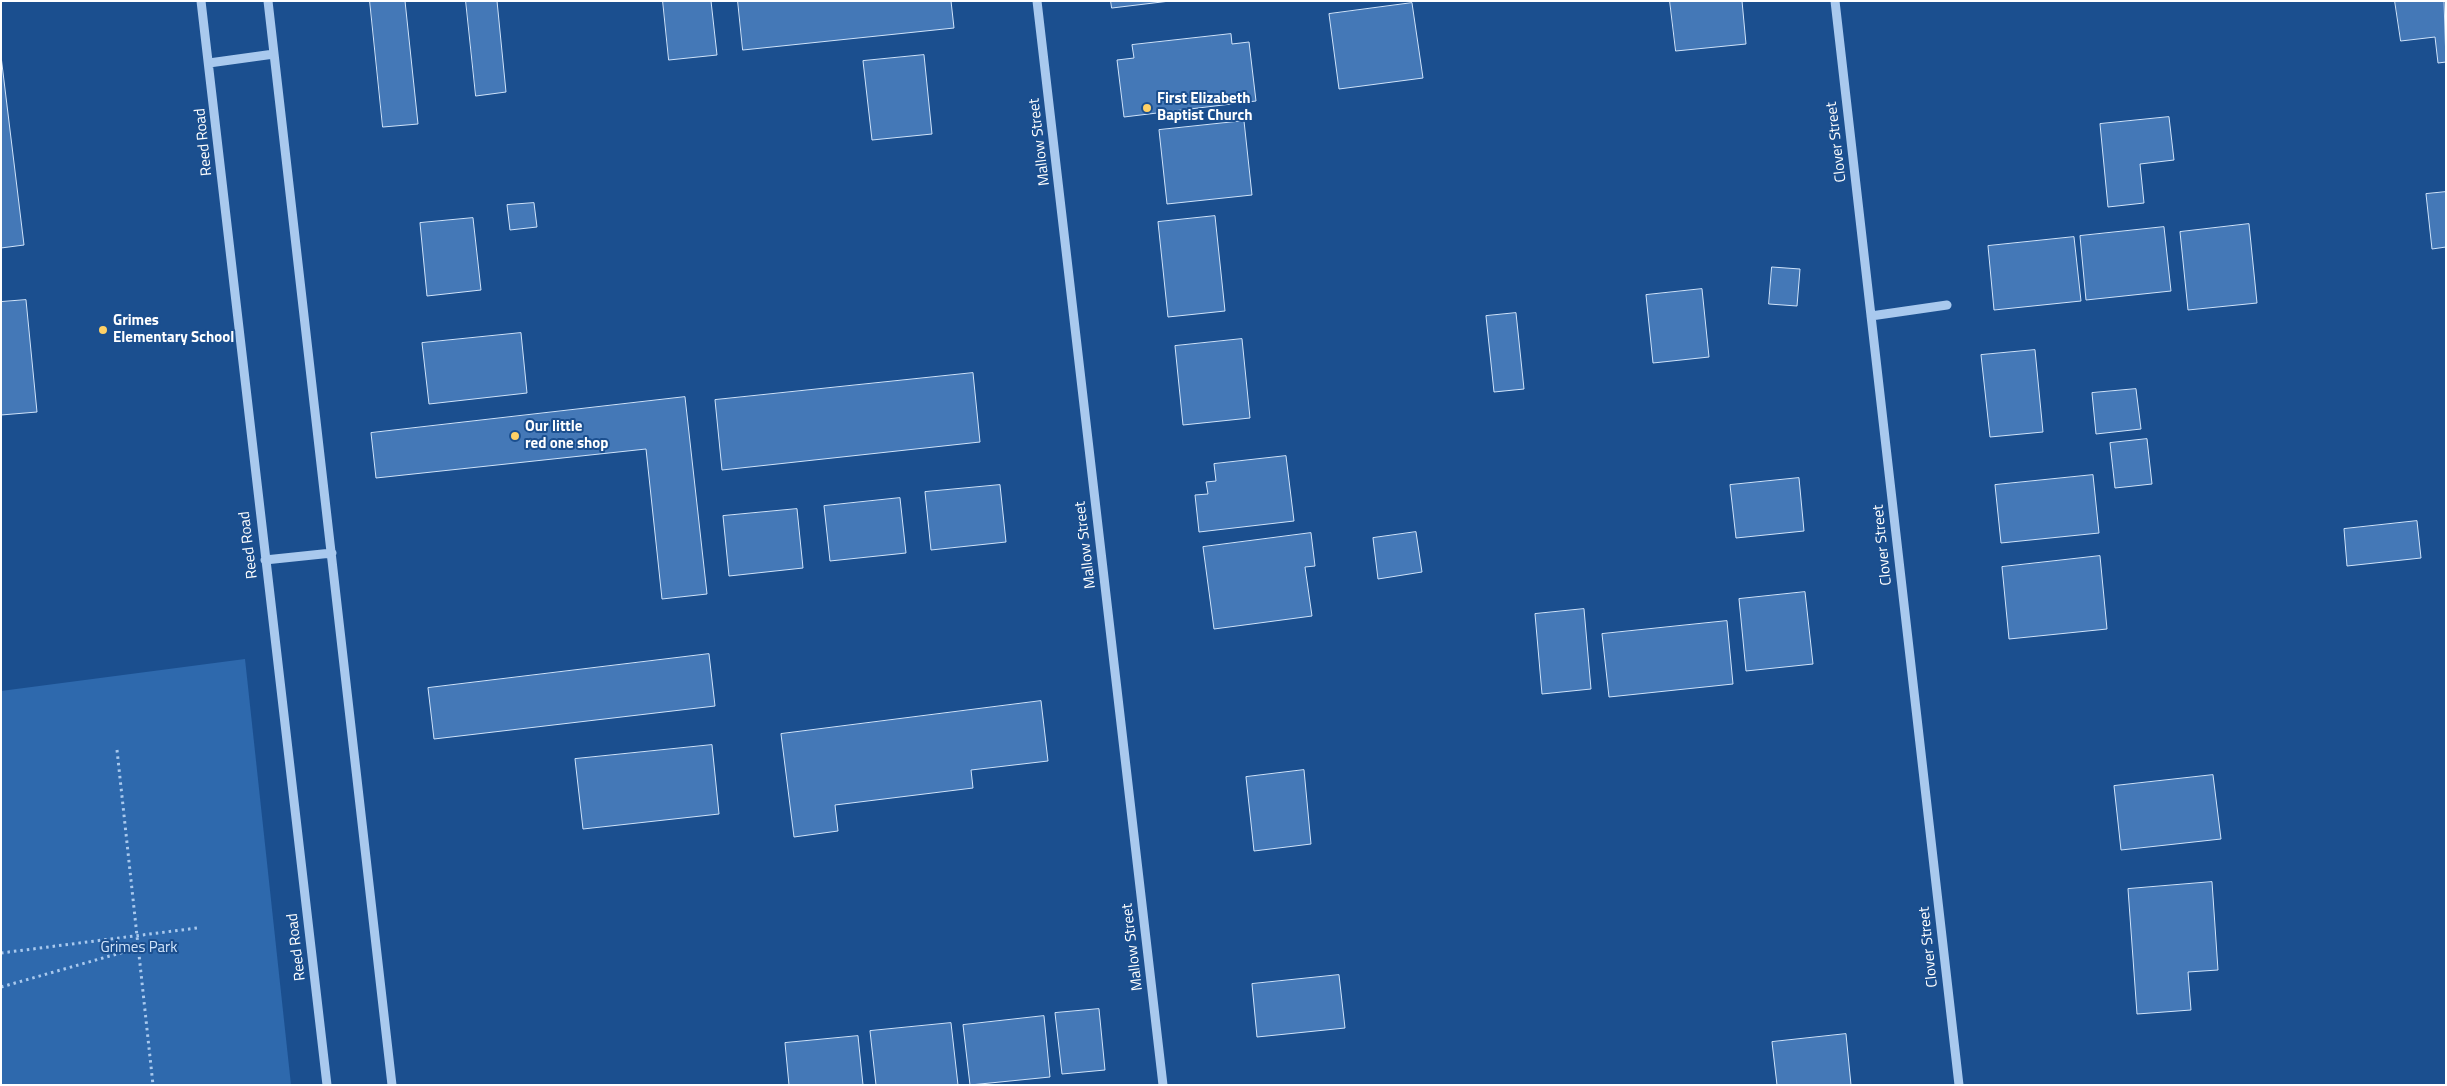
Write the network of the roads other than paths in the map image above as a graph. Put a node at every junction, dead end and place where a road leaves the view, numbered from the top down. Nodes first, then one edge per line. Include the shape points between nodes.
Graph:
1 (201, 1) edge
2 (268, 1) edge
3 (1037, 1) edge
4 (1835, 1) edge
5 (274, 54) junction
6 (209, 63) junction
7 (1948, 305) dead end
8 (1871, 316) junction
9 (332, 553) junction
10 (265, 560) junction
11 (327, 1085) edge
12 (392, 1085) edge
13 (1163, 1085) edge
14 (1958, 1085) edge

1 - 6 street, Reed Road
2 - 5 street
3 - 13 street, Mallow Street
4 - 8 street, Clover Street
5 - 6 street
5 - 9 street
6 - 10 street, Reed Road
7 - 8 street
8 - 14 street, Clover Street
9 - 10 street
9 - 12 street
10 - 11 street, Reed Road

